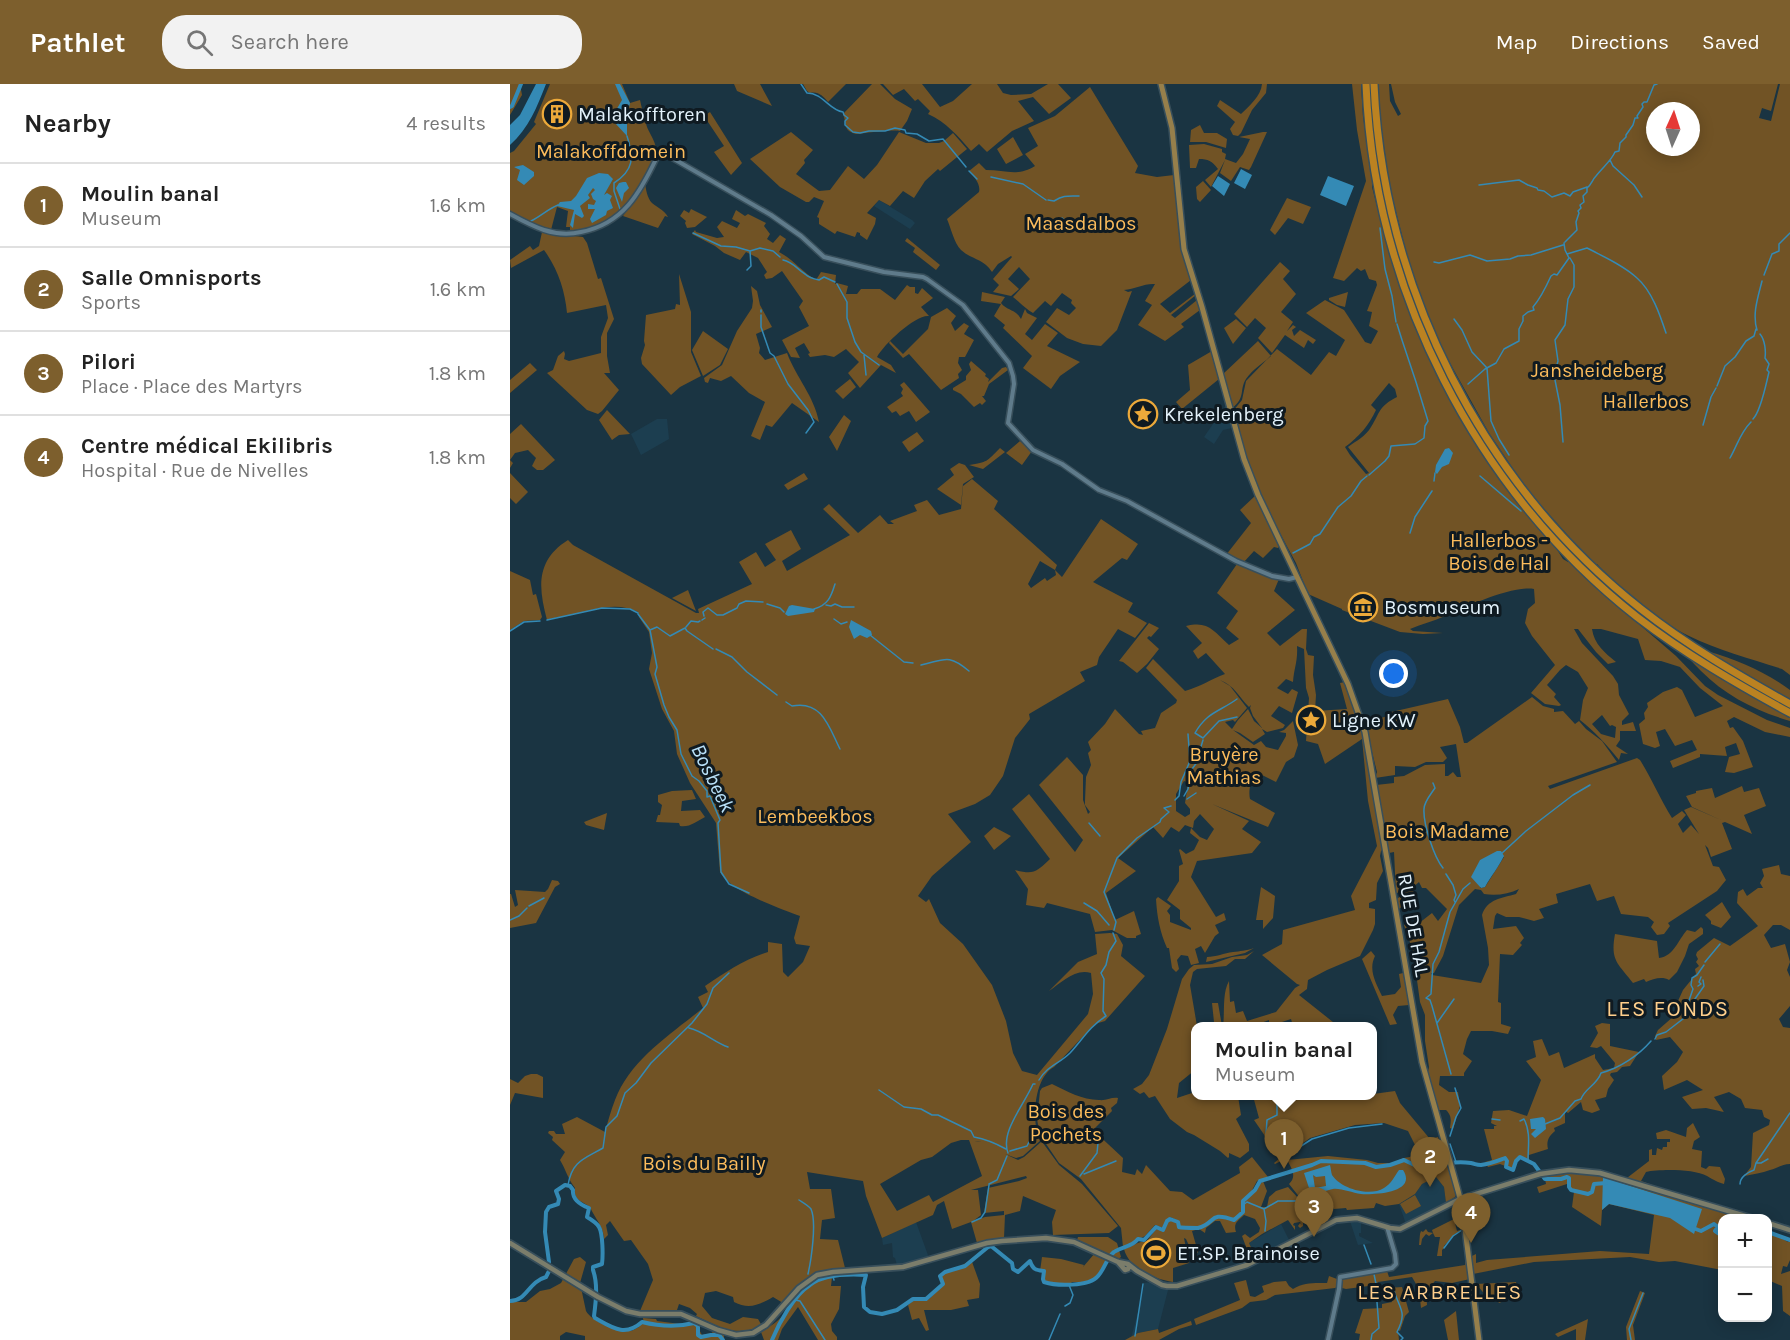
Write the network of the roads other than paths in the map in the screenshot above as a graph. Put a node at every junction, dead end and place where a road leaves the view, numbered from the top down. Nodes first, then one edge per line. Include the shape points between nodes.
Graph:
1 (1161, 84) edge
2 (1366, 84) edge
3 (1374, 84) edge
4 (510, 214) edge
5 (1297, 576) junction
6 (1790, 704) edge
7 (1790, 713) edge
8 (1460, 1199) junction
9 (1738, 1214) edge
10 (1772, 1225) edge
11 (1387, 1227) junction
12 (1790, 1230) edge
13 (510, 1243) edge
14 (1328, 1340) edge
15 (1479, 1340) edge

1 - 5 main road, RUE DE HAL via 1172,128 1184,249 1244,459
2 - 7 highway via 1377,182 1401,277 1446,384 1490,458 1549,534 1612,596 1688,654
3 - 6 highway via 1387,192 1412,284 1443,361 1491,445 1542,512 1609,583 1692,646
4 - 5 street via 551,232 576,233 599,227 631,203 657,157 664,155 736,194 801,236 825,257 884,272 925,277 968,311 1009,363 1014,384 1008,423 1033,450 1099,490 1127,501 1236,561 1272,576
5 - 8 main road, RUE DE HAL via 1348,684 1365,732 1422,1062
8 - 9 main road via 1542,1173 1569,1170 1600,1173
8 - 11 main road via 1408,1226
8 - 15 main road, RUE DE HAL
10 - 12 main road
11 - 13 main road via 1365,1219 1331,1221 1252,1264 1182,1285 1153,1279 1074,1242 1052,1238 987,1243 903,1267 824,1273 804,1282 766,1325 745,1335 723,1332 681,1314 626,1311
11 - 14 street via 1396,1262 1392,1268 1343,1276

